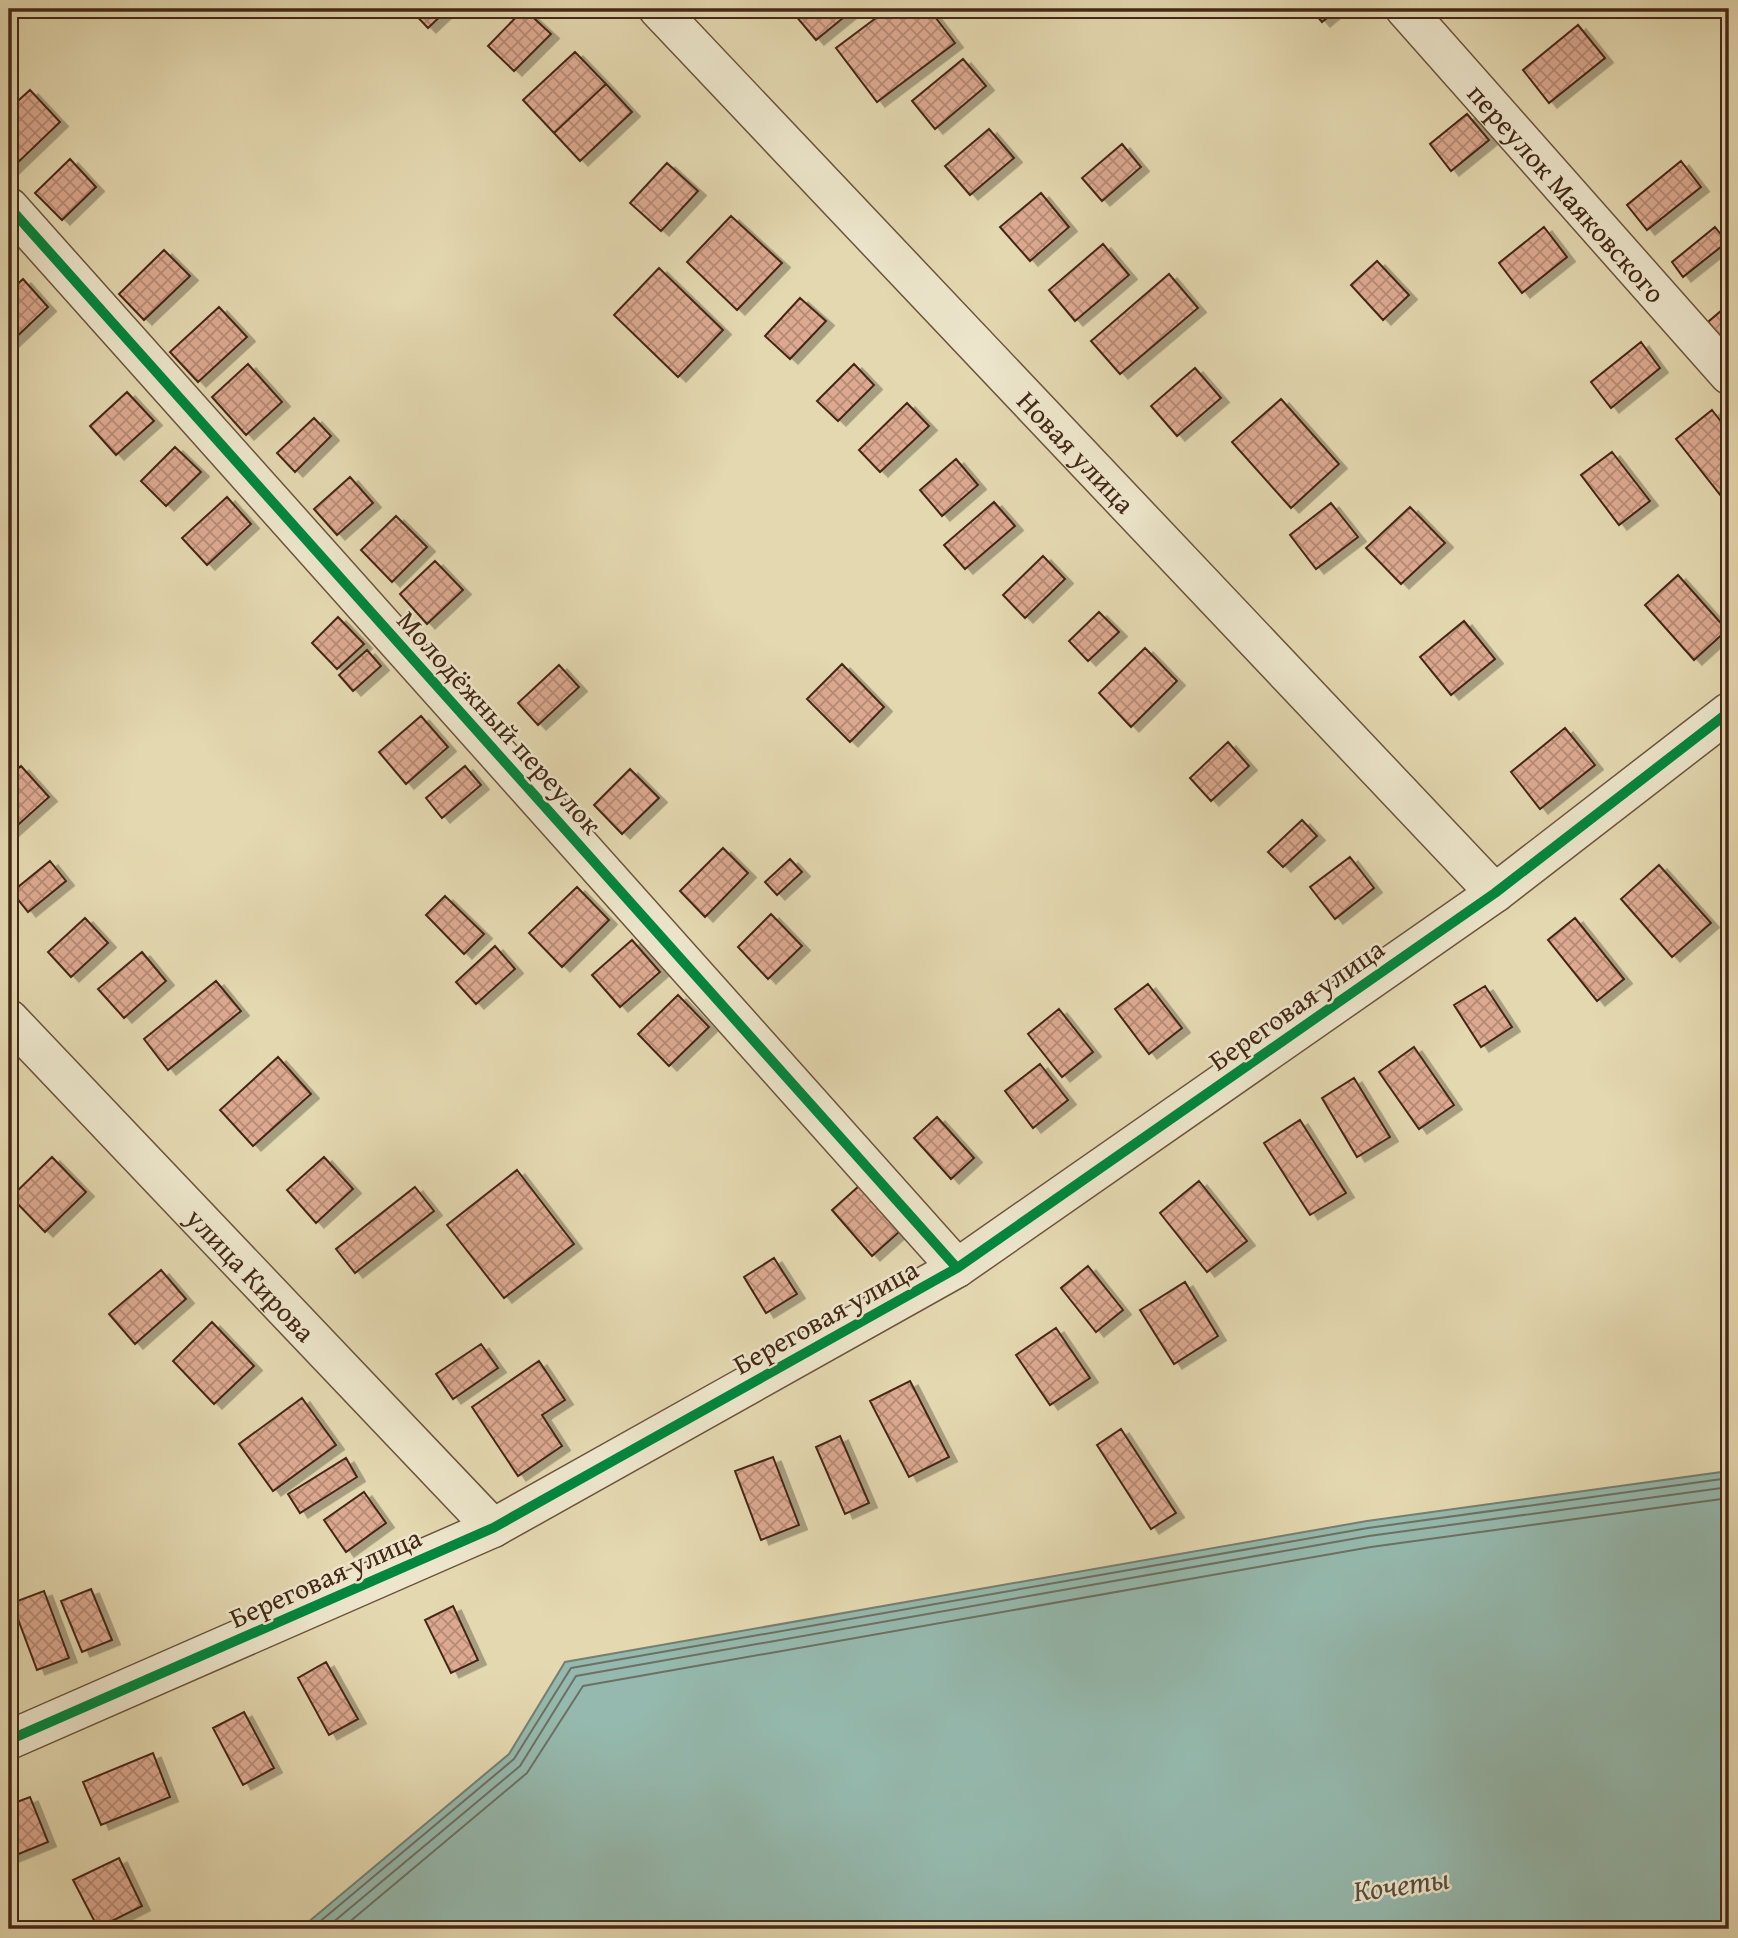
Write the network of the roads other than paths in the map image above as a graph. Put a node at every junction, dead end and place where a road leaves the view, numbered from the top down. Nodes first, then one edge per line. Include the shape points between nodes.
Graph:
1 (658, 9) edge
2 (1405, 9) edge
3 (9, 207) edge
4 (1729, 375) edge
5 (1729, 712) edge
6 (1495, 893) junction
7 (9, 1019) edge
8 (957, 1268) junction
9 (493, 1528) junction
10 (9, 1740) edge

1 - 6 street, Новая улица
2 - 4 street, переулок Маяковского
3 - 8 street, Молодёжный переулок
5 - 6 street, Береговая улица
6 - 8 street, Береговая улица
7 - 9 street, улица Кирова
8 - 9 street, Береговая улица
9 - 10 street, Береговая улица

